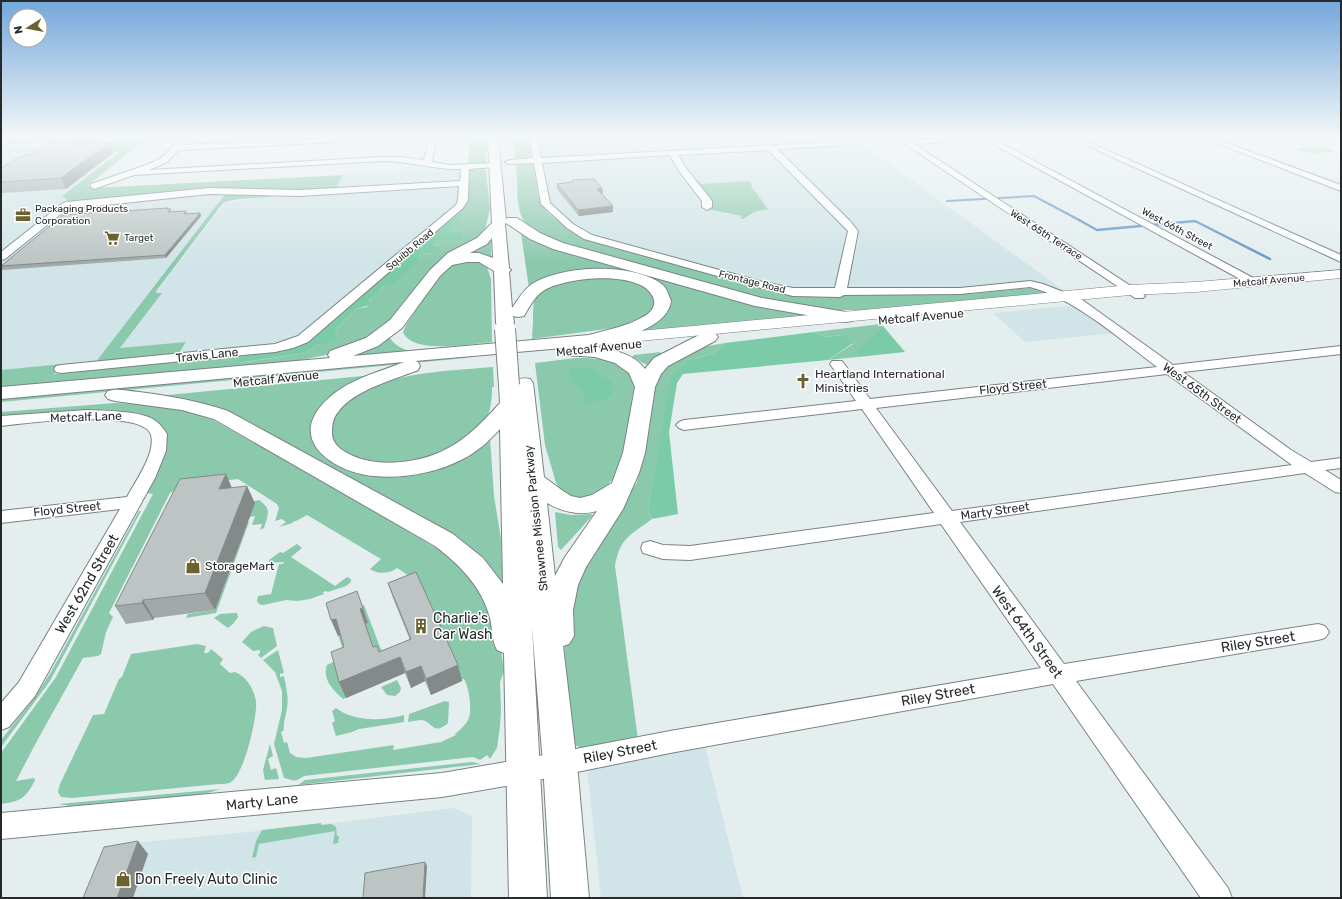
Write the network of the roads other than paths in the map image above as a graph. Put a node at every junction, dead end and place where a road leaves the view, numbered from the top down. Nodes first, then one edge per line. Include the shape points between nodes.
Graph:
1 (114, 180) edge
2 (464, 180) edge
3 (499, 180) edge
4 (541, 180) edge
5 (690, 180) edge
6 (803, 180) edge
7 (964, 180) edge
8 (1064, 180) edge
9 (1167, 180) edge
10 (1320, 180) edge
11 (464, 183) junction
12 (94, 186) dead end
13 (1341, 188) edge
14 (707, 207) dead end
15 (508, 217) junction
16 (1, 257) edge
17 (1341, 259) edge
18 (445, 263) junction
19 (503, 270) junction
20 (1341, 274) edge
21 (1253, 282) junction
22 (840, 293) junction
23 (1135, 293) junction
24 (1070, 299) junction
25 (341, 308) joint
26 (846, 317) junction
27 (514, 319) junction
28 (396, 324) junction
29 (709, 337) junction
30 (587, 345) junction
31 (1341, 350) edge
32 (454, 353) junction
33 (837, 364) dead end
34 (411, 366) junction
35 (305, 367) junction
36 (61, 369) dead end
37 (1171, 370) junction
38 (645, 387) junction
39 (514, 391) junction
40 (1, 393) edge
41 (115, 395) junction
42 (866, 404) junction
43 (1, 406) edge
44 (1, 421) edge
45 (684, 425) dead end
46 (159, 440) joint
47 (1341, 463) edge
48 (1308, 468) junction
49 (531, 478) junction
50 (620, 488) junction
51 (1341, 488) edge
52 (133, 502) junction
53 (1, 517) edge
54 (946, 518) junction
55 (650, 548) dead end
56 (1318, 632) dead end
57 (519, 660) junction
58 (550, 660) junction
59 (1058, 675) junction
60 (1, 720) edge
61 (560, 764) junction
62 (523, 771) junction
63 (1, 826) edge
64 (528, 898) edge
65 (570, 898) edge
66 (1218, 898) edge

1 - 12 street
2 - 11 street
3 - 15 highway, Shawnee Mission Parkway
4 - 22 street, Frontage Road via 546,204 570,226 588,237 780,290
5 - 14 street via 706,201
6 - 22 street via 853,231
7 - 23 street, West 65th Terrace
8 - 21 street, West 66th Street
9 - 17 street
10 - 13 street
11 - 16 street via 300,193 209,191 66,206
11 - 25 street, Squibb Road via 460,206
15 - 18 highway via 482,241
15 - 19 highway, Shawnee Mission Parkway
15 - 26 highway via 535,236 558,246 779,307
15 - 27 highway, Shawnee Mission Parkway
18 - 19 highway via 460,258 477,257
18 - 28 highway via 434,273
19 - 27 highway, Shawnee Mission Parkway
20 - 21 main road, Metcalf Avenue
21 - 23 main road, Metcalf Avenue via 1171,293
22 - 24 street, Frontage Road via 960,290 1030,284
23 - 24 main road, Metcalf Avenue
24 - 26 main road, Metcalf Avenue
24 - 29 main road, Metcalf Avenue
24 - 37 street, West 65th Street
25 - 36 street, Travis Lane via 308,336 284,346
26 - 30 main road, Metcalf Avenue
27 - 30 highway via 537,288 558,278 578,274 609,273 630,276 652,285 662,295 663,304 654,317
27 - 39 highway, Shawnee Mission Parkway, bridge
28 - 32 highway via 398,338 407,344
28 - 35 highway via 383,335 361,347
29 - 30 main road, Metcalf Avenue
29 - 38 highway via 661,362
30 - 32 highway, Metcalf Avenue
30 - 34 highway, Metcalf Avenue
30 - 38 highway via 628,362 640,375
31 - 37 street, Floyd Street
32 - 35 highway, Metcalf Avenue
33 - 42 street, West 64th Street
34 - 39 highway via 357,388 329,409 321,424 321,439 334,454 359,466 390,469 440,461 481,437
34 - 41 highway, Metcalf Avenue
35 - 40 highway, Metcalf Avenue
37 - 42 street, Floyd Street
37 - 48 street, West 65th Street
38 - 50 highway via 634,453
39 - 49 highway, Shawnee Mission Parkway
39 - 57 highway, Shawnee Mission Parkway
41 - 43 highway, Metcalf Avenue
41 - 57 highway via 178,403 222,415 461,551 475,565 496,597 505,620 508,652
42 - 45 street, Floyd Street
42 - 54 street, West 64th Street
44 - 46 street, Metcalf Lane via 98,414 127,416 142,420 154,428 159,432
46 - 52 street, West 62nd Street via 150,471
47 - 48 street, Marty Street
48 - 51 street, West 65th Street
48 - 54 street, Marty Street
49 - 50 highway via 554,498 574,505 599,501
49 - 58 highway, Shawnee Mission Parkway
50 - 58 highway via 611,509 574,564 564,585 559,610 559,637
52 - 53 street, Floyd Street
52 - 60 street, West 62nd Street via 27,688
54 - 55 street, Marty Street via 690,553 663,552
54 - 59 street, West 64th Street
56 - 59 street, Riley Street
57 - 62 highway, Shawnee Mission Parkway
58 - 61 highway, Shawnee Mission Parkway
59 - 61 street, Riley Street
59 - 66 street, West 64th Street
61 - 62 street, Riley Street
61 - 65 highway, Shawnee Mission Parkway
62 - 63 street, Marty Lane via 442,785
62 - 64 highway, Shawnee Mission Parkway

